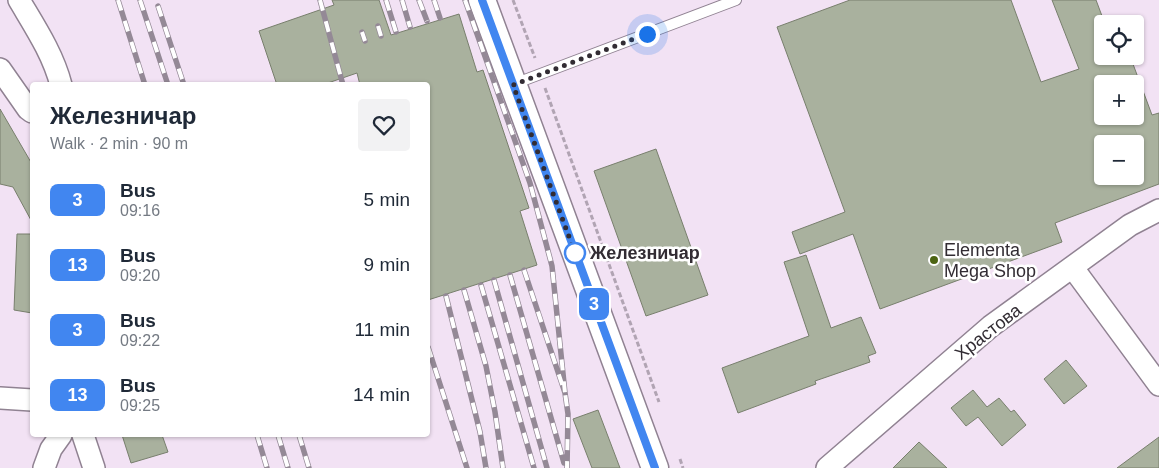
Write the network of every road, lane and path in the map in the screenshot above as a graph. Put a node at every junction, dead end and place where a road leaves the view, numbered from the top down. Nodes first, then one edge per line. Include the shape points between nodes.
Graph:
1 (19, 0) edge
2 (482, 0) edge
3 (513, 0) edge
4 (736, 0) edge
5 (0, 69) edge
6 (541, 74) junction
7 (60, 82) edge
8 (513, 85) junction
9 (30, 110) edge
10 (1159, 210) edge
11 (1073, 268) junction
12 (1159, 385) edge
13 (0, 398) edge
14 (30, 400) edge
15 (660, 402) dead end
16 (60, 437) edge
17 (84, 437) edge
18 (680, 459) dead end
19 (44, 468) edge
20 (94, 468) edge
21 (655, 468) edge
22 (683, 468) edge
23 (827, 468) edge

1 - 7 street via 39,33
2 - 8 street
3 - 6 path
4 - 6 lane
5 - 9 street
6 - 8 lane
6 - 15 path
8 - 21 street
10 - 11 street, Храстова via 1130,225
11 - 12 street
11 - 23 street, Храстова via 991,326
13 - 14 street
16 - 19 street
17 - 20 street
18 - 22 path

